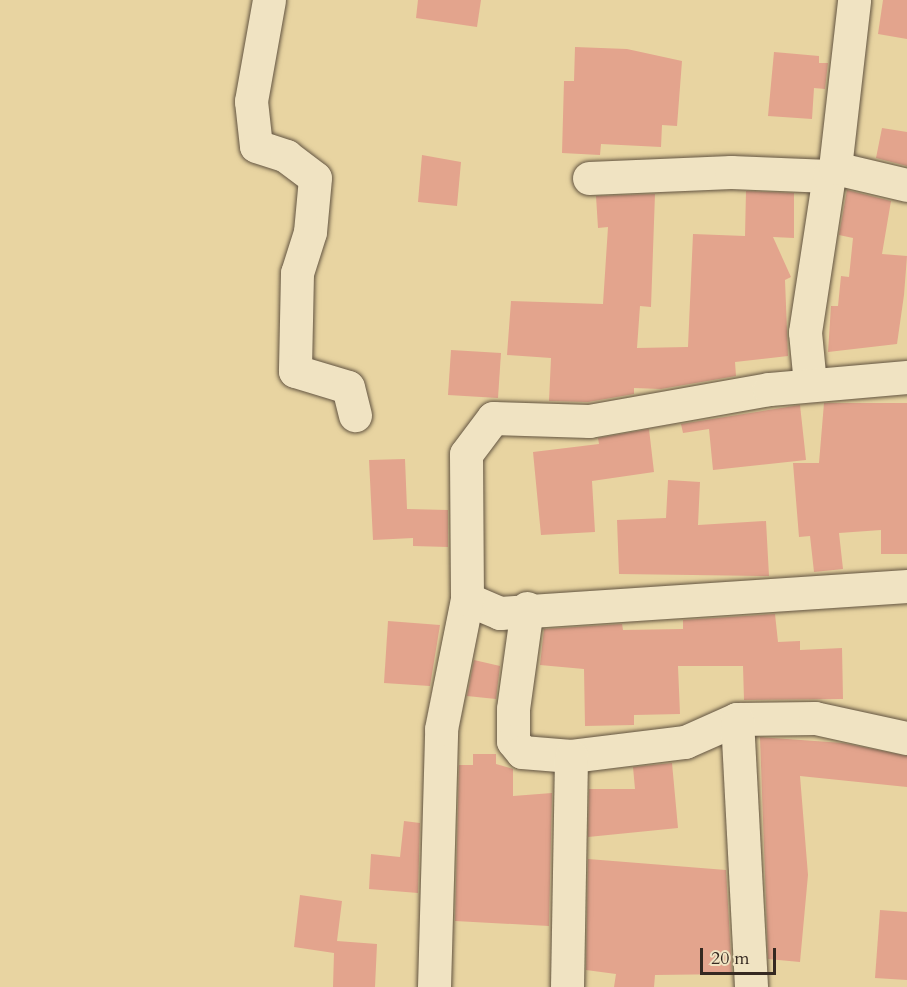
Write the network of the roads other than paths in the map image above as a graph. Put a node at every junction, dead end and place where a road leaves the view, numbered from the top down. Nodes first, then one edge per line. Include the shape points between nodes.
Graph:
1 (269, 0) edge
2 (854, 0) edge
3 (832, 172) junction
4 (589, 178) dead end
5 (907, 185) edge
6 (907, 377) edge
7 (810, 384) junction
8 (355, 415) dead end
9 (907, 586) edge
10 (467, 599) junction
11 (527, 608) junction
12 (737, 719) junction
13 (907, 738) edge
14 (571, 756) junction
15 (434, 987) edge
16 (567, 987) edge
17 (751, 987) edge

1 - 8 street via 251,100 256,146 286,156 315,178 310,232 297,273 295,371 348,387
2 - 3 street
3 - 4 street
3 - 5 street
3 - 7 street via 805,332
6 - 7 street
7 - 10 street via 589,421 493,418 466,454
9 - 11 street
10 - 11 street via 500,614
10 - 15 street via 441,729
11 - 14 street via 513,741 522,752 535,756
12 - 13 street via 816,718
12 - 14 street via 685,742
12 - 17 street
14 - 16 street

